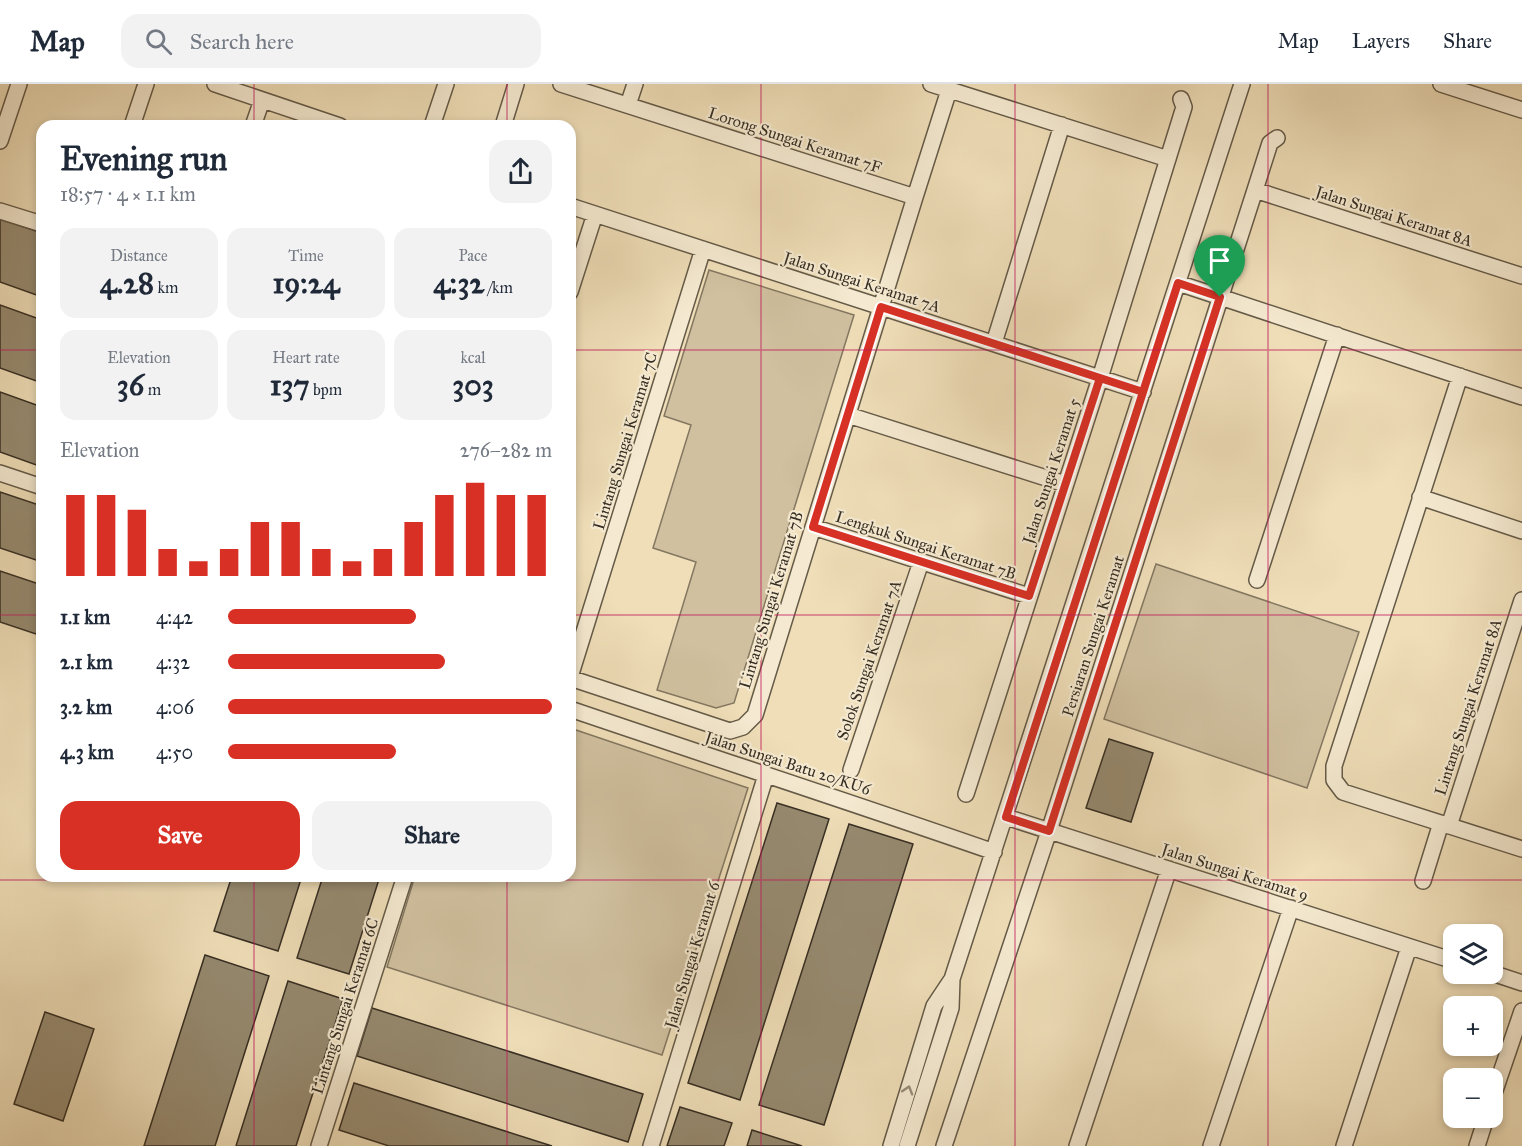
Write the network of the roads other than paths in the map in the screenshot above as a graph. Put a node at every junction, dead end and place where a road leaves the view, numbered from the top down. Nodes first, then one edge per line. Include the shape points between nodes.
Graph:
1 (19, 84) edge
2 (146, 84) edge
3 (215, 84) edge
4 (446, 84) edge
5 (516, 84) edge
6 (561, 84) edge
7 (635, 84) edge
8 (931, 84) edge
9 (1242, 84) edge
10 (1441, 84) edge
11 (949, 90) junction
12 (1181, 99) dead end
13 (262, 100) junction
14 (628, 105) junction
15 (1522, 110) edge
16 (134, 120) edge
17 (256, 120) edge
18 (322, 120) edge
19 (434, 120) edge
20 (505, 120) edge
21 (1062, 125) junction
22 (1277, 138) dead end
23 (0, 141) edge
24 (1168, 159) junction
25 (1255, 190) junction
26 (915, 197) junction
27 (576, 208) edge
28 (0, 211) edge
29 (595, 214) junction
30 (36, 222) edge
31 (703, 249) junction
32 (576, 273) edge
33 (1522, 276) edge
34 (1178, 283) junction
35 (1220, 297) junction
36 (881, 307) junction
37 (1337, 335) junction
38 (994, 343) junction
39 (1460, 376) junction
40 (1100, 378) junction
41 (1143, 392) junction
42 (1522, 397) edge
43 (848, 415) junction
44 (0, 473) edge
45 (1065, 484) junction
46 (36, 485) edge
47 (1420, 497) junction
48 (813, 527) junction
49 (1522, 531) edge
50 (921, 562) junction
51 (1257, 580) dead end
52 (1029, 596) junction
53 (1522, 600) edge
54 (576, 659) edge
55 (576, 680) edge
56 (576, 711) edge
57 (851, 770) dead end
58 (766, 775) junction
59 (966, 794) dead end
60 (1006, 817) junction
61 (1445, 824) junction
62 (1049, 831) junction
63 (1522, 849) edge
64 (994, 852) junction
65 (1168, 869) junction
66 (1423, 881) dead end
67 (403, 882) edge
68 (1291, 908) junction
69 (1409, 946) junction
70 (1443, 957) edge
71 (1503, 977) edge
72 (952, 979) junction
73 (1522, 983) edge
74 (1522, 1011) edge
75 (1503, 1068) edge
76 (1483, 1128) edge
77 (319, 1146) edge
78 (651, 1146) edge
79 (891, 1146) edge
80 (907, 1146) edge
81 (944, 1146) edge
82 (1077, 1146) edge
83 (1211, 1146) edge
84 (1344, 1146) edge
85 (1477, 1146) edge

1 - 23 street
2 - 16 street
3 - 13 street
4 - 19 street
5 - 20 street
6 - 14 street, Lorong Sungai Keramat 7F
7 - 14 street
8 - 11 street
9 - 34 street, Persiaran Sungai Keramat
10 - 15 street
11 - 21 street
11 - 26 street, Lintang Sungai Keramat 7B
12 - 24 street, Jalan Sungai Keramat 5 via 1184,107
13 - 17 street
13 - 18 street
14 - 26 street, Lorong Sungai Keramat 7F
21 - 24 street
21 - 38 street
22 - 25 street, Persiaran Sungai Keramat via 1270,144
24 - 40 street, Jalan Sungai Keramat 5
25 - 33 street, Jalan Sungai Keramat 8A
25 - 35 street, Persiaran Sungai Keramat
26 - 36 street, Lintang Sungai Keramat 7B
27 - 29 street, Jalan Sungai Keramat 7A
28 - 30 street
29 - 31 street, Jalan Sungai Keramat 7A
29 - 32 street
31 - 36 street, Jalan Sungai Keramat 7A
31 - 54 street, Lintang Sungai Keramat 7C
34 - 35 street
34 - 41 street, Persiaran Sungai Keramat
35 - 37 street
35 - 62 street, Persiaran Sungai Keramat
36 - 38 street, Jalan Sungai Keramat 7A
36 - 43 street, Lintang Sungai Keramat 7B
37 - 39 street
37 - 51 street
38 - 40 street, Jalan Sungai Keramat 7A
39 - 42 street
39 - 47 street
40 - 41 street, Jalan Sungai Keramat 7A
40 - 45 street, Jalan Sungai Keramat 5
41 - 60 street, Persiaran Sungai Keramat
43 - 45 street
43 - 48 street, Lintang Sungai Keramat 7B
44 - 46 street
45 - 52 street, Jalan Sungai Keramat 5
47 - 49 street
47 - 61 street via 1334,766 1334,780 1343,792
48 - 50 street, Lengkuk Sungai Keramat 7B
48 - 55 street, Lintang Sungai Keramat 7B via 755,715 743,727 730,731
50 - 52 street, Lengkuk Sungai Keramat 7B
50 - 57 street, Solok Sungai Keramat 7A
52 - 59 street, Jalan Sungai Keramat 5
53 - 61 street, Lintang Sungai Keramat 8A
56 - 58 street, Jalan Sungai Batu 20/KU6
58 - 64 street, Jalan Sungai Batu 20/KU6
58 - 78 street, Jalan Sungai Keramat 6
60 - 62 street, Jalan Sungai Keramat 9
60 - 64 street, Persiaran Sungai Keramat
61 - 63 street
61 - 66 street, Lintang Sungai Keramat 8A
62 - 65 street, Jalan Sungai Keramat 9
62 - 81 street, Persiaran Sungai Keramat
64 - 72 street, Persiaran Sungai Keramat
65 - 68 street, Jalan Sungai Keramat 9
65 - 82 street
67 - 77 street, Lintang Sungai Keramat 6C
68 - 69 street, Jalan Sungai Keramat 9
68 - 83 street
69 - 70 street, Jalan Sungai Keramat 9
69 - 84 street
71 - 73 street
79 -> 72 street, Persiaran Sungai Keramat via 934,1006
72 - 80 street, Persiaran Sungai Keramat via 951,1008
74 - 75 street
76 - 85 street

